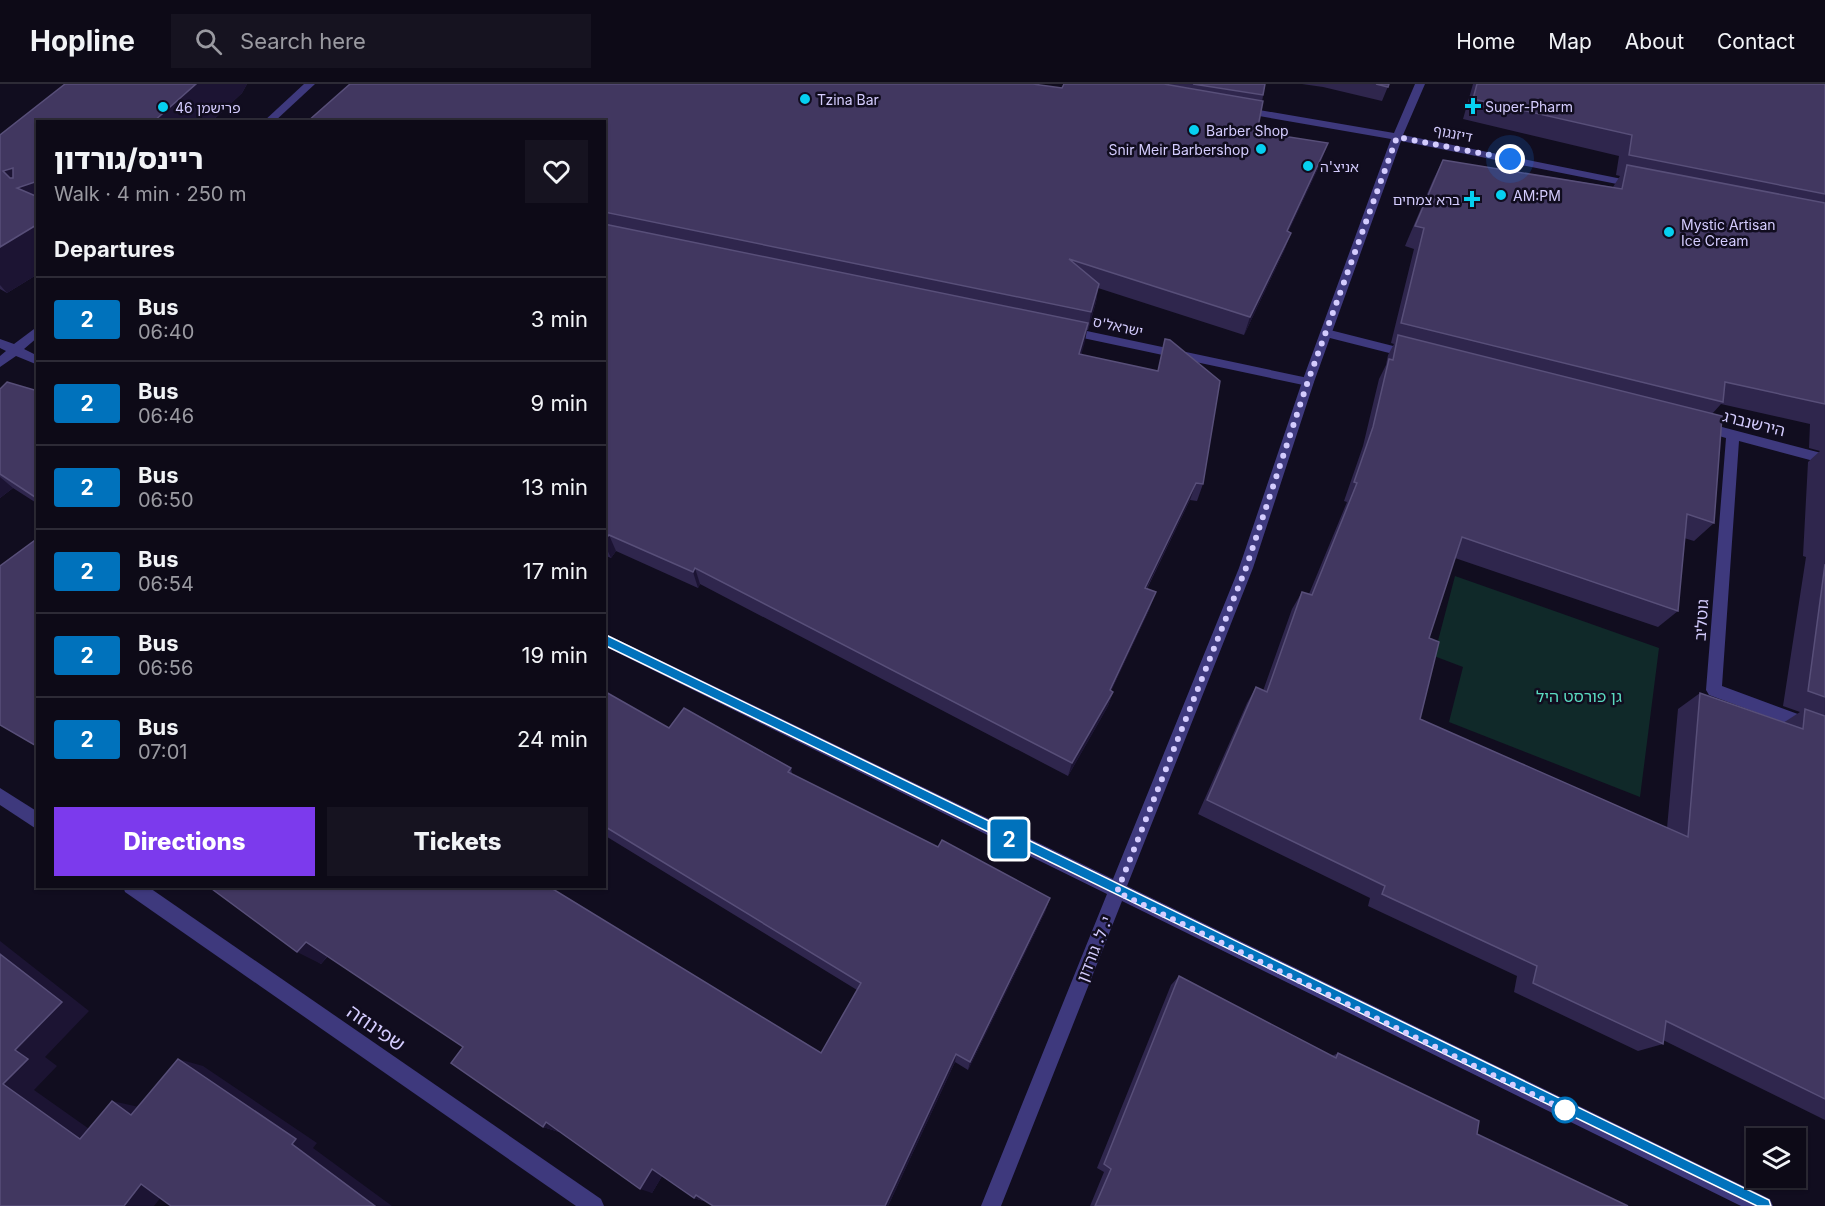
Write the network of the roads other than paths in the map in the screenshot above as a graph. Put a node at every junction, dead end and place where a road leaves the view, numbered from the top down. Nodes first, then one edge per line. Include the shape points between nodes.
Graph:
1 (310, 84) edge
2 (1420, 84) edge
3 (1234, 109) edge
4 (270, 120) edge
5 (1397, 137) junction
6 (1652, 188) edge
7 (1055, 329) edge
8 (36, 332) edge
9 (1326, 333) junction
10 (0, 343) edge
11 (15, 350) junction
12 (1425, 358) edge
13 (36, 360) edge
14 (0, 363) edge
15 (1308, 381) junction
16 (1688, 424) edge
17 (1734, 435) junction
18 (1825, 459) edge
19 (606, 640) edge
20 (1825, 731) edge
21 (0, 796) edge
22 (36, 821) edge
23 (134, 888) edge
24 (1117, 892) junction
25 (594, 1206) edge
26 (991, 1206) edge
27 (1763, 1206) edge

1 - 4 street
2 - 5 street, י. ל. גורדון
3 - 5 street, דיזנגוף
5 - 6 street, דיזנגוף
5 - 9 street, י. ל. גורדון
7 - 15 street, ישראל'ס
8 - 11 street
9 - 12 street
9 - 15 street, י. ל. גורדון
10 - 11 street
11 - 13 street
11 - 14 street
15 - 24 street, י. ל. גורדון via 1246,568
16 - 17 street, הירשנברג
17 - 18 street, הירשנברג
17 - 20 street, גוטליב via 1714,690
19 - 24 street
21 - 22 street
23 - 25 street, שפינוזה
24 - 26 street, י. ל. גורדון
24 - 27 street

